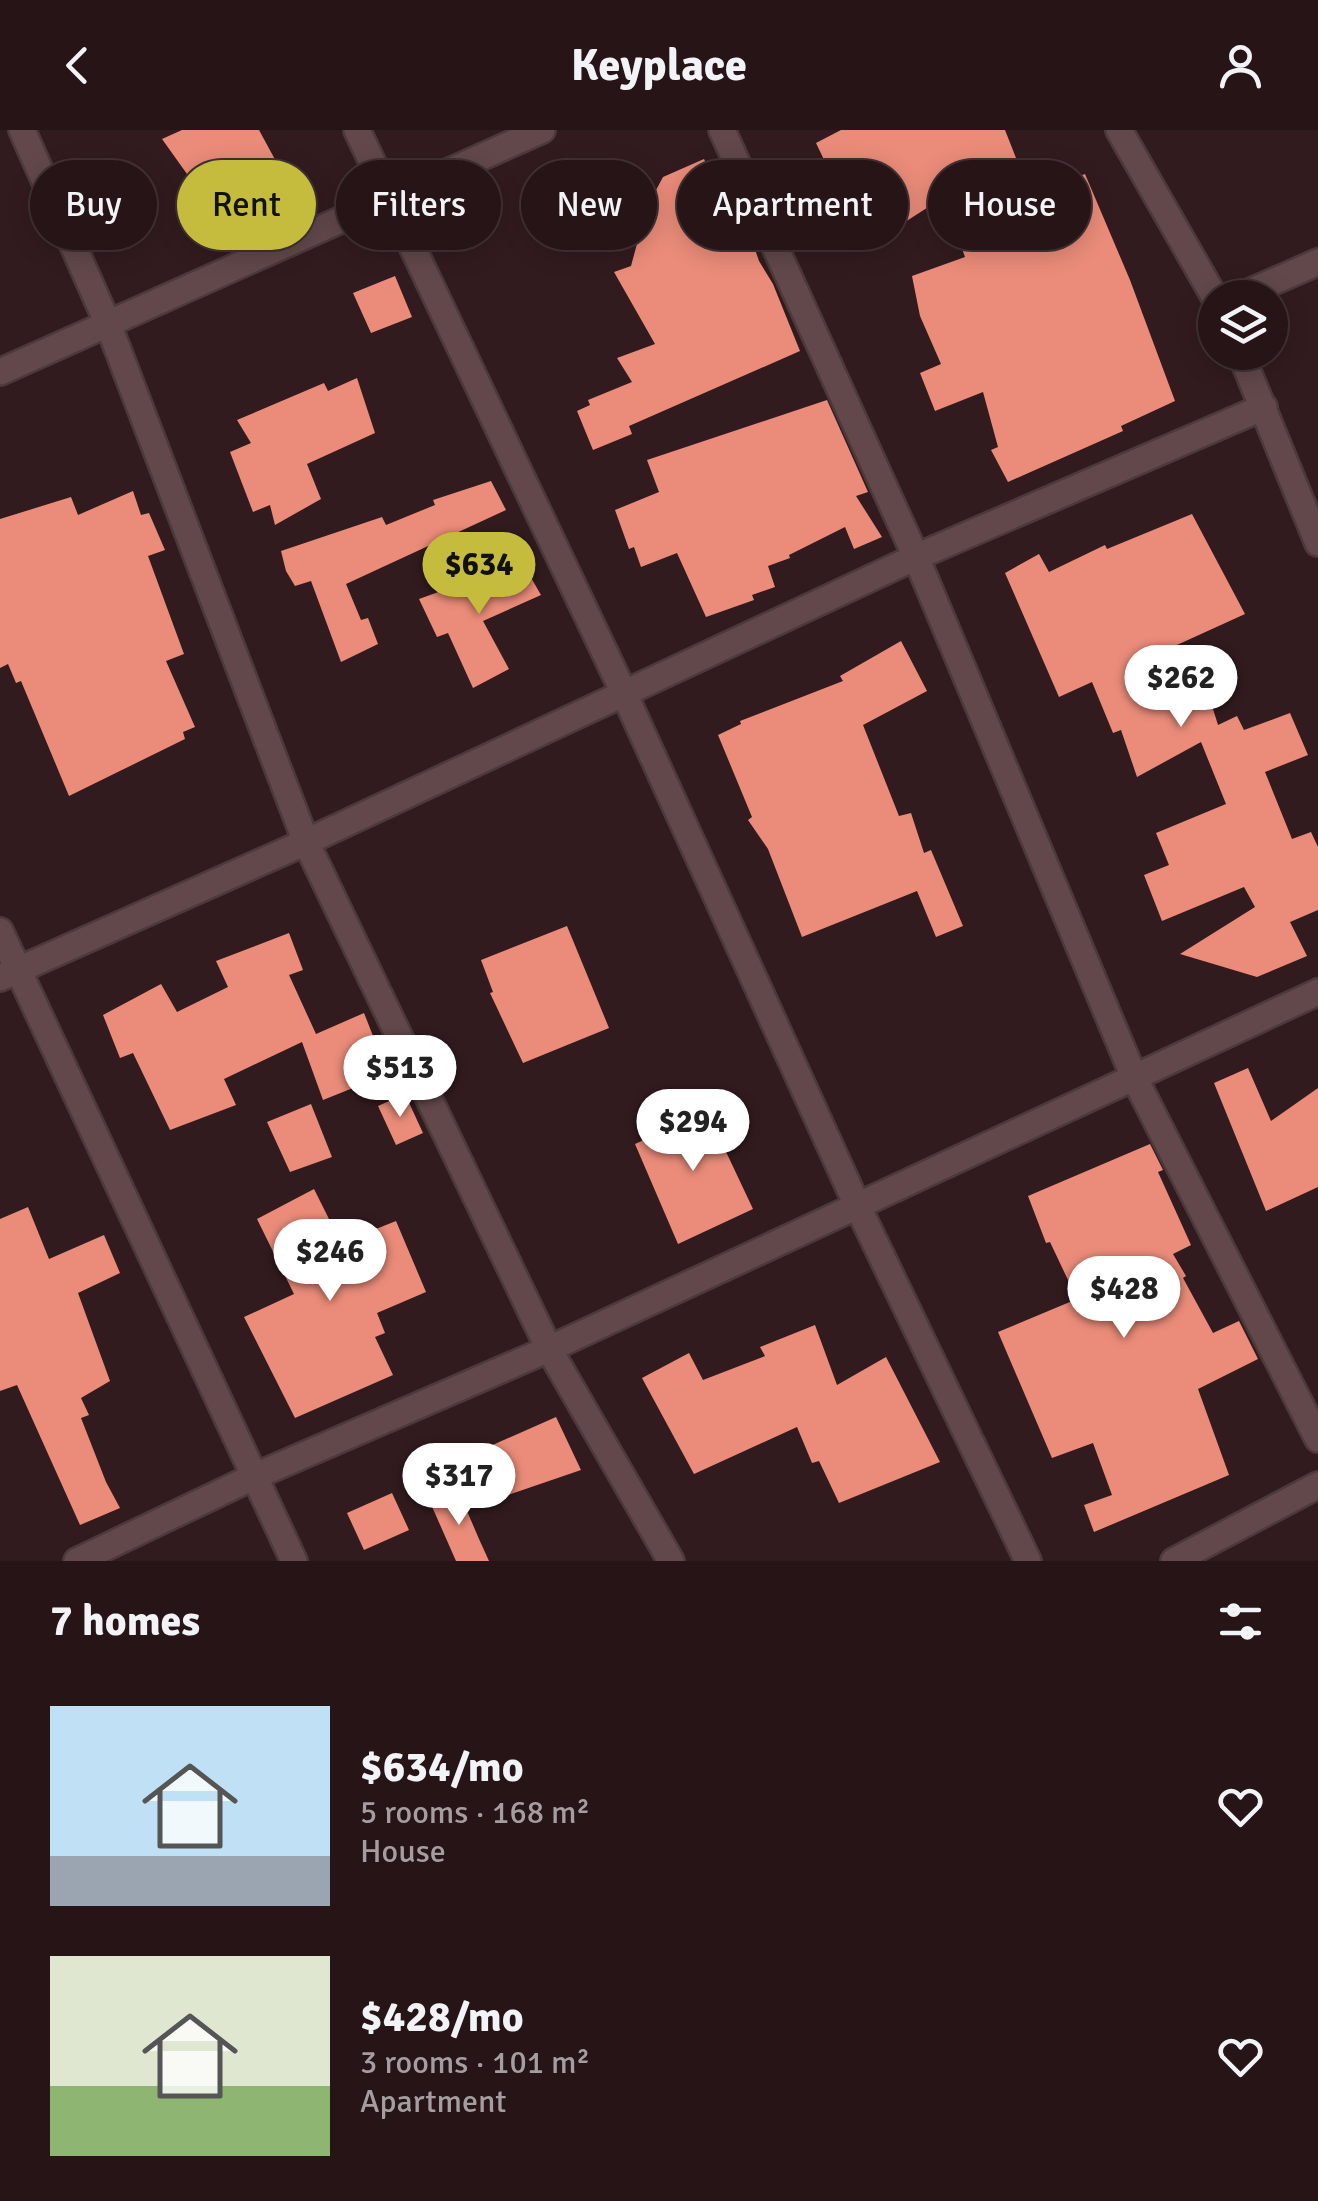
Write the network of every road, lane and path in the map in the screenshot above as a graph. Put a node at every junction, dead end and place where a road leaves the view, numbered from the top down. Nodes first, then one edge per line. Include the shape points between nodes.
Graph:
1 (22, 130) edge
2 (357, 130) edge
3 (542, 130) edge
4 (722, 130) edge
5 (1119, 130) edge
6 (371, 160) edge
7 (473, 160) edge
8 (336, 221) edge
9 (413, 250) edge
10 (1318, 262) edge
11 (1205, 280) edge
12 (1277, 280) edge
13 (108, 324) junction
14 (1248, 370) edge
15 (0, 372) edge
16 (1264, 407) junction
17 (1318, 543) edge
18 (916, 557) junction
19 (622, 691) junction
20 (306, 842) junction
21 (0, 932) edge
22 (8, 974) edge
23 (1318, 992) edge
24 (1134, 1077) junction
25 (857, 1206) junction
26 (548, 1349) junction
27 (1318, 1439) edge
28 (254, 1478) junction
29 (1318, 1485) edge
30 (77, 1561) edge
31 (294, 1561) edge
32 (672, 1561) edge
33 (1028, 1561) edge
34 (1174, 1561) edge

1 - 13 street
2 - 6 street
3 - 7 street
4 - 18 street
5 - 11 street
8 - 13 street
9 - 19 street
10 - 12 street
13 - 15 street
13 - 20 street
14 - 16 street
16 - 17 street
16 - 18 street
18 - 19 street
18 - 24 street
19 - 20 street
19 - 25 street
20 - 22 street
20 - 26 street
21 - 22 street
22 - 28 street
23 - 24 street
24 - 25 street
24 - 27 street
25 - 26 street
25 - 33 street
26 - 28 street
26 - 32 street
28 - 30 street
28 - 31 street
29 - 34 street

